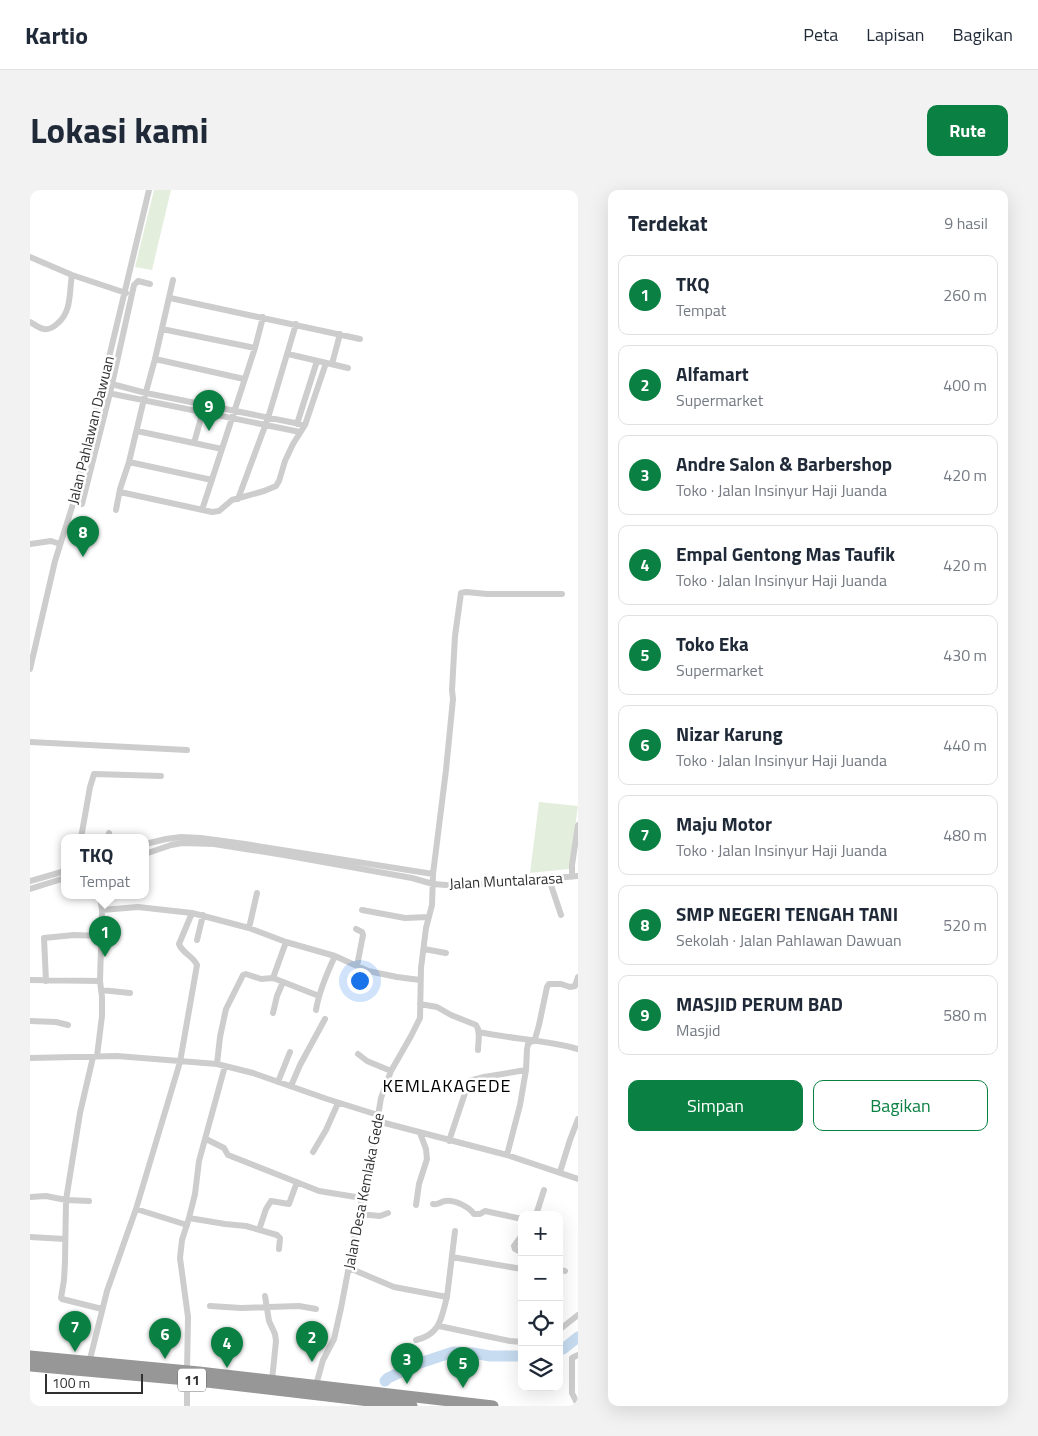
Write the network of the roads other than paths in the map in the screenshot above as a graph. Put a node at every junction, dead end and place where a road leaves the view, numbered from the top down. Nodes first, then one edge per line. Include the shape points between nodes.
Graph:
1 (150, 190) edge
2 (30, 257) edge
3 (72, 275) junction
4 (173, 280) dead end
5 (150, 284) dead end
6 (126, 293) junction
7 (170, 298) junction
8 (263, 318) junction
9 (30, 323) edge
10 (296, 324) junction
11 (162, 328) junction
12 (340, 334) junction
13 (360, 338) dead end
14 (255, 348) junction
15 (288, 354) junction
16 (155, 359) junction
17 (317, 361) junction
18 (329, 364) junction
19 (348, 368) dead end
20 (244, 379) junction
21 (104, 382) junction
22 (112, 384) junction
23 (101, 391) junction
24 (110, 393) junction
25 (145, 396) junction
26 (203, 411) junction
27 (234, 414) junction
28 (267, 421) junction
29 (296, 424) junction
30 (305, 426) junction
31 (137, 430) junction
32 (300, 432) junction
33 (194, 443) junction
34 (222, 448) junction
35 (129, 462) junction
36 (212, 480) junction
37 (120, 492) junction
38 (238, 498) junction
39 (82, 504) dead end
40 (116, 510) dead end
41 (202, 510) junction
42 (30, 544) edge
43 (60, 544) junction
44 (562, 594) dead end
45 (32, 656) edge
46 (30, 669) edge
47 (30, 742) edge
48 (187, 750) dead end
49 (161, 776) dead end
50 (578, 824) edge
51 (82, 834) edge
52 (577, 838) edge
53 (149, 843) edge
54 (244, 846) junction
55 (149, 853) edge
56 (61, 872) edge
57 (573, 874) edge
58 (61, 879) edge
59 (433, 879) junction
60 (549, 879) junction
61 (30, 881) edge
62 (30, 888) edge
63 (257, 893) dead end
64 (100, 899) edge
65 (102, 910) junction
66 (362, 910) dead end
67 (192, 913) junction
68 (202, 915) junction
69 (561, 915) dead end
70 (429, 917) junction
71 (249, 928) junction
72 (356, 929) dead end
73 (102, 936) junction
74 (197, 940) dead end
75 (286, 942) junction
76 (424, 949) junction
77 (446, 953) dead end
78 (334, 956) junction
79 (357, 966) junction
80 (578, 977) edge
81 (273, 978) junction
82 (30, 980) edge
83 (420, 980) junction
84 (46, 981) junction
85 (100, 981) junction
86 (283, 982) junction
87 (101, 990) junction
88 (130, 993) dead end
89 (319, 996) junction
90 (420, 1004) junction
91 (316, 1010) dead end
92 (273, 1012) dead end
93 (325, 1019) dead end
94 (30, 1022) edge
95 (68, 1025) dead end
96 (479, 1032) junction
97 (533, 1042) junction
98 (578, 1049) edge
99 (478, 1050) dead end
100 (290, 1052) dead end
101 (358, 1054) dead end
102 (95, 1057) junction
103 (30, 1058) edge
104 (180, 1062) junction
105 (217, 1064) junction
106 (225, 1066) junction
107 (526, 1070) junction
108 (391, 1071) junction
109 (278, 1082) junction
110 (291, 1086) junction
111 (338, 1103) junction
112 (378, 1118) junction
113 (577, 1123) edge
114 (420, 1133) junction
115 (206, 1138) junction
116 (449, 1141) junction
117 (313, 1152) dead end
118 (508, 1155) junction
119 (560, 1172) junction
120 (578, 1179) edge
121 (297, 1182) junction
122 (544, 1190) dead end
123 (30, 1197) edge
124 (362, 1198) junction
125 (66, 1200) junction
126 (89, 1201) dead end
127 (433, 1204) dead end
128 (416, 1205) dead end
129 (136, 1209) junction
130 (537, 1211) edge
131 (388, 1213) dead end
132 (359, 1214) junction
133 (518, 1218) edge
134 (188, 1222) junction
135 (260, 1230) junction
136 (455, 1231) dead end
137 (30, 1237) edge
138 (65, 1239) junction
139 (518, 1240) edge
140 (279, 1249) dead end
141 (518, 1251) edge
142 (452, 1256) junction
143 (349, 1268) junction
144 (518, 1268) edge
145 (266, 1296) dead end
146 (447, 1297) junction
147 (210, 1306) dead end
148 (267, 1306) junction
149 (102, 1309) junction
150 (316, 1309) dead end
151 (578, 1315) edge
152 (439, 1326) junction
153 (563, 1327) edge
154 (416, 1340) dead end
155 (518, 1341) edge
156 (578, 1355) edge
157 (30, 1356) edge
158 (89, 1362) junction
159 (44, 1363) junction
160 (30, 1366) edge
161 (193, 1376) junction
162 (272, 1380) junction
163 (316, 1385) junction
164 (356, 1394) junction
165 (443, 1403) edge
166 (578, 1405) edge
167 (187, 1406) edge
168 (412, 1406) edge
169 (493, 1406) edge

1 - 6 street, Jalan Pahlawan Dawuan
2 - 3 street
3 - 6 street
3 - 9 street via 69,302 61,320 47,329
4 - 7 street
5 - 22 street via 138,281 134,285
6 - 21 street, Jalan Pahlawan Dawuan
7 - 8 street
7 - 11 street
8 - 10 street
8 - 14 street
10 - 12 street
10 - 15 street
11 - 14 street
11 - 16 street
12 - 13 street
12 - 18 street
14 - 20 street
15 - 17 street
15 - 28 street
16 - 20 street
16 - 25 street
17 - 18 street
17 - 29 street
18 - 19 street
18 - 30 street
20 - 27 street
21 - 22 street
21 - 23 street, Jalan Pahlawan Dawuan
22 - 24 street
22 - 25 street
23 - 24 street
23 - 43 street, Jalan Pahlawan Dawuan
24 - 25 street
24 - 39 street
25 - 26 street
25 - 27 street
25 - 31 street
26 - 27 street
26 - 33 street
27 - 28 street
27 - 34 street
28 - 29 street
28 - 32 street
28 - 38 street
29 - 30 street
30 - 32 street
31 - 33 street
31 - 35 street
32 - 38 street via 276,486
33 - 34 street
34 - 36 street
35 - 36 street
35 - 37 street
36 - 41 street
37 - 40 street
37 - 41 street
38 - 41 street via 219,511
42 - 43 street via 51,541
43 - 45 street, Jalan Pahlawan Dawuan
44 - 59 street, Jalan Desa Kemlaka Gede via 461,593
45 - 46 street, Jalan Pahlawan Dawuan
47 - 48 street
49 - 51 street via 94,774
50 - 52 street
52 - 57 street
53 - 54 street via 181,837
54 - 55 street via 182,843
54 - 59 street, Jalan Muntalarasa via 412,878
56 - 61 street
57 - 60 street, Jalan Muntalarasa
58 - 62 street
59 - 60 street, Jalan Muntalarasa via 459,886
59 - 70 street, Jalan Desa Kemlaka Gede
60 - 69 street
63 - 71 street
64 - 65 street
65 - 67 street via 138,907
65 - 73 street
66 - 70 street via 405,918
67 - 68 street
67 - 104 street via 179,944 196,965
68 - 71 street
68 - 74 street
70 - 76 street, Jalan Desa Kemlaka Gede
71 - 75 street
72 - 79 street via 364,935
73 - 84 street via 44,938
73 - 85 street
75 - 78 street
75 - 81 street
76 - 77 street
76 - 83 street, Jalan Desa Kemlaka Gede
78 - 79 street
78 - 89 street
79 - 83 street
80 - 97 street via 576,986 572,988 548,985
81 - 86 street
81 - 105 street via 261,979 242,974 226,1009
82 - 84 street
83 - 90 street, Jalan Desa Kemlaka Gede
84 - 85 street
85 - 87 street
86 - 89 street
86 - 92 street
87 - 88 street
87 - 102 street via 102,1016
89 - 91 street
90 - 96 street via 437,1007 476,1025
90 - 108 street, Jalan Desa Kemlaka Gede via 417,1026
93 - 110 street
94 - 95 street
96 - 97 street
96 - 99 street
97 - 98 street
97 - 107 street via 528,1044
100 - 109 street
101 - 108 street
102 - 103 street
102 - 104 street
102 - 125 street via 80,1113
104 - 105 street
104 - 129 street
105 - 106 street
106 - 109 street
106 - 115 street
107 - 116 street via 469,1081
107 - 118 street
108 - 112 street, Jalan Desa Kemlaka Gede
109 - 110 street
110 - 111 street
111 - 112 street
111 - 117 street
112 - 114 street
112 - 124 street, Jalan Desa Kemlaka Gede
113 - 119 street
114 - 116 street
114 - 128 street via 427,1160
115 - 121 street via 224,1148 228,1155
115 - 134 street
116 - 118 street
118 - 119 street
119 - 120 street
121 - 124 street via 320,1191
121 - 135 street via 289,1204 272,1201 267,1207
122 - 130 street
123 - 125 street
124 - 132 street, Jalan Desa Kemlaka Gede
125 - 126 street
125 - 138 street
127 - 133 street via 454,1201 474,1214 485,1211
129 - 134 street
129 - 149 street
131 - 132 street via 380,1216
132 - 143 street, Jalan Desa Kemlaka Gede
134 - 135 street
134 - 161 street via 180,1258
135 - 140 street via 279,1236
136 - 142 street
137 - 138 street
138 - 149 street via 62,1299
139 - 141 street via 514,1246
142 - 144 street
142 - 146 street
143 - 146 street via 394,1287
143 - 163 street, Jalan Desa Kemlaka Gede via 334,1339 323,1360
145 - 148 street
146 - 152 street
147 - 148 street
148 - 150 street
148 - 162 street via 276,1341
149 - 158 street
151 - 153 street
152 - 154 street via 423,1339
152 - 155 street
156 - 166 street via 572,1358 572,1389
157 - 159 highway, 11
158 - 159 highway, 11
158 - 161 highway, 11
159 - 160 highway, 11
159 - 161 highway, 11
161 - 162 highway, 11
161 - 164 highway, 11
161 - 167 street
162 - 163 highway, 11
163 - 164 highway, 11
164 - 165 highway, 11 via 391,1394
164 - 168 highway, 11 via 381,1402
165 - 169 highway, 11

